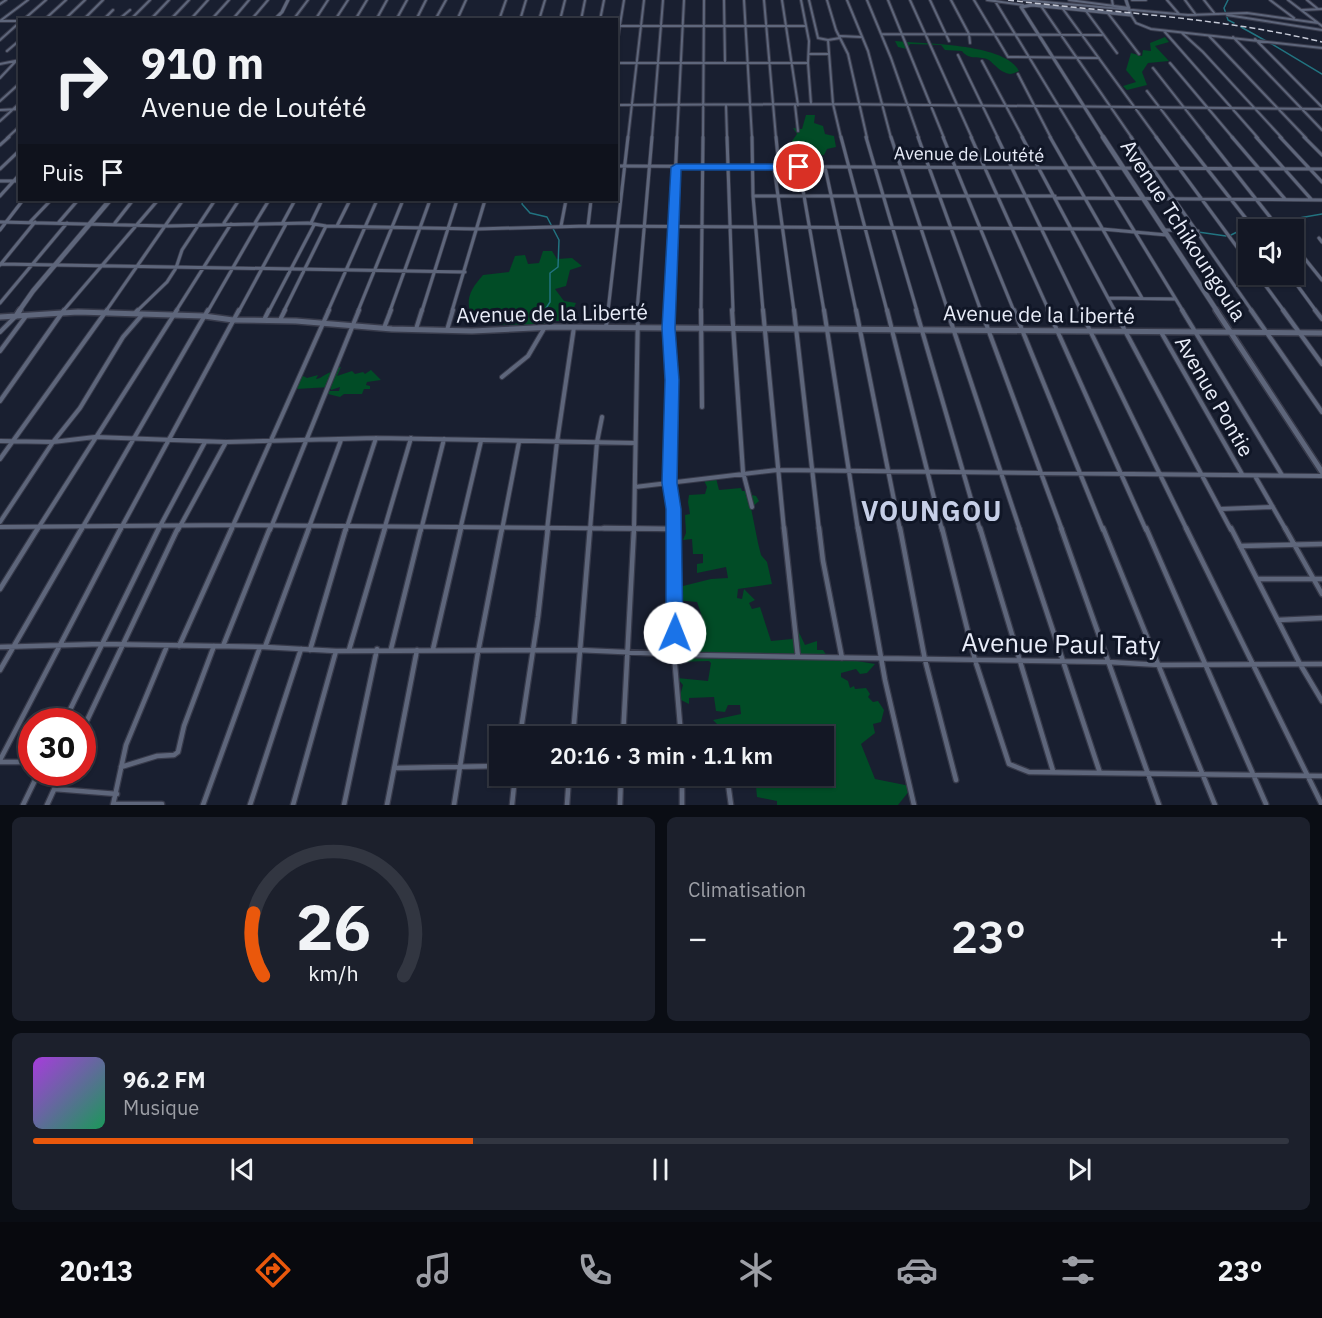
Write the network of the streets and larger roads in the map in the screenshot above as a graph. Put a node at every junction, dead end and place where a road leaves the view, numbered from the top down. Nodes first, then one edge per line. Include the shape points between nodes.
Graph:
1 (6, 0) edge
2 (28, 0) edge
3 (46, 0) edge
4 (66, 0) edge
5 (86, 0) edge
6 (103, 0) edge
7 (150, 0) edge
8 (170, 0) edge
9 (189, 0) edge
10 (208, 0) edge
11 (229, 0) edge
12 (249, 0) edge
13 (267, 0) edge
14 (288, 0) edge
15 (308, 0) edge
16 (328, 0) edge
17 (348, 0) edge
18 (367, 0) edge
19 (387, 0) edge
20 (407, 0) edge
21 (426, 0) edge
22 (446, 0) edge
23 (466, 0) edge
24 (506, 0) edge
25 (526, 0) edge
26 (545, 0) edge
27 (565, 0) edge
28 (585, 0) edge
29 (604, 0) edge
30 (624, 0) edge
31 (644, 0) edge
32 (663, 0) edge
33 (684, 0) edge
34 (704, 0) edge
35 (724, 0) edge
36 (744, 0) edge
37 (764, 0) edge
38 (782, 0) edge
39 (801, 0) edge
40 (809, 0) edge
41 (827, 0) edge
42 (847, 0) edge
43 (867, 0) edge
44 (888, 0) edge
45 (910, 0) edge
46 (930, 0) edge
47 (951, 0) edge
48 (974, 0) edge
49 (987, 0) edge
50 (1072, 0) edge
51 (1112, 0) edge
52 (1126, 0) edge
53 (1132, 0) edge
54 (1146, 0) edge
55 (1166, 0) edge
56 (1185, 0) edge
57 (1204, 0) edge
58 (1270, 0) edge
59 (1288, 0) edge
60 (1307, 0) edge
61 (994, 1) edge
62 (1023, 2) edge
63 (1093, 2) edge
64 (0, 4) edge
65 (1041, 6) junction
66 (1113, 6) junction
67 (1063, 9) junction
68 (113, 10) dead end
69 (130, 10) dead end
70 (1301, 10) junction
71 (1321, 10) edge
72 (1086, 11) junction
73 (1107, 12) junction
74 (1130, 12) junction
75 (1215, 14) junction
76 (1223, 14) junction
77 (1179, 15) junction
78 (1197, 15) junction
79 (24, 18) edge
80 (46, 18) edge
81 (65, 18) edge
82 (85, 18) edge
83 (105, 18) edge
84 (120, 18) edge
85 (132, 18) edge
86 (152, 18) edge
87 (172, 18) edge
88 (192, 18) edge
89 (213, 18) edge
90 (234, 18) edge
91 (253, 18) edge
92 (276, 18) edge
93 (294, 18) edge
94 (316, 18) edge
95 (336, 18) edge
96 (356, 18) edge
97 (376, 18) edge
98 (397, 18) edge
99 (417, 18) edge
100 (436, 18) edge
101 (458, 18) edge
102 (500, 18) edge
103 (521, 18) edge
104 (540, 18) edge
105 (560, 18) edge
106 (581, 18) edge
107 (600, 18) edge
108 (1294, 19) junction
109 (0, 21) edge
110 (18, 21) edge
111 (18, 23) edge
112 (1318, 23) junction
113 (618, 26) edge
114 (641, 26) junction
115 (661, 26) junction
116 (681, 26) junction
117 (703, 26) junction
118 (724, 26) junction
119 (746, 26) junction
120 (767, 26) junction
121 (787, 26) junction
122 (805, 26) junction
123 (1322, 28) edge
124 (1164, 31) junction
125 (1182, 33) junction
126 (881, 34) junction
127 (903, 34) junction
128 (924, 34) junction
129 (946, 34) junction
130 (969, 34) junction
131 (993, 34) junction
132 (1015, 35) junction
133 (1037, 35) junction
134 (1062, 35) junction
135 (1082, 35) junction
136 (1102, 35) junction
137 (1209, 35) junction
138 (840, 37) junction
139 (861, 37) junction
140 (1233, 37) junction
141 (1255, 39) junction
142 (0, 40) edge
143 (828, 40) junction
144 (949, 40) dead end
145 (18, 42) edge
146 (970, 43) dead end
147 (1322, 48) edge
148 (7, 51) dead end
149 (1117, 53) dead end
150 (810, 54) junction
151 (828, 54) junction
152 (1139, 54) dead end
153 (958, 55) dead end
154 (1028, 57) junction
155 (1053, 58) junction
156 (1077, 58) junction
157 (1100, 58) junction
158 (18, 60) edge
159 (982, 61) dead end
160 (725, 62) junction
161 (770, 62) junction
162 (618, 63) edge
163 (637, 63) junction
164 (658, 63) junction
165 (681, 63) junction
166 (703, 63) junction
167 (748, 63) junction
168 (792, 63) junction
169 (808, 63) junction
170 (1170, 63) dead end
171 (0, 64) edge
172 (1153, 68) dead end
173 (1018, 74) dead end
174 (0, 78) edge
175 (18, 85) edge
176 (1147, 91) dead end
177 (0, 101) edge
178 (811, 104) junction
179 (833, 104) junction
180 (18, 105) edge
181 (618, 105) edge
182 (632, 105) junction
183 (654, 105) junction
184 (679, 105) junction
185 (702, 105) junction
186 (726, 105) junction
187 (751, 105) junction
188 (775, 105) junction
189 (797, 105) junction
190 (858, 105) junction
191 (881, 105) junction
192 (906, 106) junction
193 (931, 106) junction
194 (956, 106) junction
195 (982, 106) junction
196 (1008, 107) junction
197 (1034, 107) junction
198 (1058, 107) junction
199 (1085, 107) junction
200 (1111, 108) junction
201 (1135, 108) junction
202 (1159, 108) junction
203 (1185, 108) junction
204 (1208, 108) junction
205 (1233, 108) junction
206 (1255, 108) junction
207 (1277, 108) junction
208 (1322, 108) edge
209 (13, 109) junction
210 (18, 109) edge
211 (1301, 109) junction
212 (0, 110) edge
213 (0, 121) edge
214 (18, 128) edge
215 (1322, 130) edge
216 (798, 131) dead end
217 (0, 145) edge
218 (18, 152) edge
219 (1322, 155) edge
220 (618, 166) edge
221 (625, 166) junction
222 (650, 166) junction
223 (900, 166) junction
224 (676, 167) junction
225 (702, 167) junction
226 (726, 167) junction
227 (753, 167) junction
228 (774, 167) junction
229 (779, 167) junction
230 (799, 167) junction
231 (825, 167) junction
232 (850, 167) junction
233 (875, 167) junction
234 (928, 167) junction
235 (956, 167) junction
236 (984, 167) junction
237 (1013, 168) junction
238 (1096, 168) junction
239 (0, 169) edge
240 (1041, 169) junction
241 (1069, 169) junction
242 (1124, 169) junction
243 (1154, 169) junction
244 (1180, 169) junction
245 (1233, 169) junction
246 (1258, 169) junction
247 (1322, 169) edge
248 (1207, 170) junction
249 (1284, 170) junction
250 (1311, 170) junction
251 (18, 176) edge
252 (0, 181) edge
253 (13, 181) junction
254 (18, 181) edge
255 (1322, 182) edge
256 (0, 196) edge
257 (753, 196) junction
258 (779, 196) junction
259 (805, 196) junction
260 (831, 196) junction
261 (857, 196) junction
262 (884, 196) junction
263 (910, 196) junction
264 (939, 197) junction
265 (968, 197) junction
266 (1026, 197) junction
267 (1056, 197) junction
268 (998, 198) junction
269 (1085, 198) junction
270 (1114, 198) junction
271 (1143, 198) junction
272 (1175, 199) junction
273 (1202, 199) junction
274 (1229, 199) junction
275 (1257, 199) junction
276 (1285, 199) junction
277 (1311, 200) junction
278 (1322, 200) edge
279 (22, 201) edge
280 (50, 201) edge
281 (77, 201) edge
282 (109, 201) edge
283 (132, 201) edge
284 (158, 201) edge
285 (182, 201) edge
286 (214, 201) edge
287 (238, 201) edge
288 (268, 201) edge
289 (295, 201) edge
290 (322, 201) edge
291 (350, 201) edge
292 (377, 201) edge
293 (403, 201) edge
294 (430, 201) edge
295 (457, 201) edge
296 (485, 201) edge
297 (566, 201) edge
298 (591, 201) edge
299 (1270, 217) dead end
300 (1246, 219) edge
301 (0, 222) edge
302 (7, 222) junction
303 (29, 222) junction
304 (35, 222) junction
305 (59, 222) junction
306 (67, 222) junction
307 (90, 223) junction
308 (115, 224) junction
309 (224, 224) junction
310 (231, 224) junction
311 (256, 224) junction
312 (284, 224) junction
313 (313, 224) junction
314 (139, 225) junction
315 (198, 225) junction
316 (167, 226) junction
317 (326, 226) junction
318 (337, 226) junction
319 (366, 226) junction
320 (394, 226) junction
321 (561, 226) junction
322 (588, 226) junction
323 (420, 227) junction
324 (616, 227) junction
325 (644, 227) junction
326 (673, 227) junction
327 (702, 227) junction
328 (448, 228) junction
329 (730, 228) junction
330 (757, 228) junction
331 (783, 228) junction
332 (811, 228) junction
333 (838, 228) junction
334 (865, 228) junction
335 (893, 228) junction
336 (477, 229) junction
337 (922, 229) junction
338 (952, 229) junction
339 (1041, 229) junction
340 (1102, 229) junction
341 (0, 230) edge
342 (982, 230) junction
343 (1011, 230) junction
344 (1072, 230) junction
345 (1198, 231) junction
346 (1136, 232) junction
347 (1167, 232) junction
348 (1238, 248) edge
349 (1304, 258) edge
350 (0, 265) edge
351 (31, 265) junction
352 (54, 265) junction
353 (101, 266) junction
354 (138, 266) junction
355 (204, 267) junction
356 (176, 268) junction
357 (261, 268) junction
358 (231, 269) junction
359 (290, 270) junction
360 (305, 270) junction
361 (345, 270) junction
362 (374, 271) junction
363 (435, 271) junction
364 (403, 272) junction
365 (465, 272) junction
366 (1322, 280) edge
367 (1265, 285) edge
368 (1297, 285) edge
369 (1108, 297) junction
370 (1142, 298) junction
371 (1176, 299) junction
372 (0, 303) edge
373 (60, 314) junction
374 (134, 314) junction
375 (27, 315) junction
376 (103, 315) junction
377 (142, 315) junction
378 (173, 315) junction
379 (15, 316) junction
380 (204, 316) junction
381 (0, 317) edge
382 (1322, 319) edge
383 (233, 320) junction
384 (264, 320) junction
385 (280, 320) junction
386 (323, 324) junction
387 (354, 326) junction
388 (545, 327) junction
389 (574, 327) junction
390 (606, 328) junction
391 (636, 328) junction
392 (668, 328) junction
393 (702, 328) junction
394 (733, 328) junction
395 (765, 328) junction
396 (384, 329) junction
397 (795, 329) junction
398 (827, 329) junction
399 (860, 329) junction
400 (416, 330) junction
401 (447, 330) junction
402 (892, 330) junction
403 (922, 330) junction
404 (954, 330) junction
405 (989, 330) junction
406 (1023, 330) junction
407 (1057, 331) junction
408 (0, 332) edge
409 (1092, 332) junction
410 (1126, 332) junction
411 (1161, 332) junction
412 (1195, 332) junction
413 (1230, 332) junction
414 (1266, 332) junction
415 (1300, 333) junction
416 (1322, 333) edge
417 (0, 351) edge
418 (1322, 364) edge
419 (502, 377) dead end
420 (0, 401) edge
421 (702, 407) dead end
422 (1322, 412) edge
423 (602, 417) dead end
424 (95, 437) junction
425 (134, 438) junction
426 (376, 438) junction
427 (411, 438) junction
428 (444, 439) junction
429 (168, 440) junction
430 (341, 440) junction
431 (0, 441) edge
432 (306, 441) junction
433 (481, 441) junction
434 (12, 442) junction
435 (53, 442) junction
436 (205, 442) junction
437 (226, 442) junction
438 (271, 442) junction
439 (519, 442) junction
440 (557, 442) junction
441 (597, 442) junction
442 (635, 443) junction
443 (0, 459) edge
444 (777, 470) junction
445 (813, 471) junction
446 (927, 471) junction
447 (743, 472) junction
448 (848, 472) junction
449 (889, 472) junction
450 (964, 472) junction
451 (1002, 472) junction
452 (1041, 472) junction
453 (1082, 472) junction
454 (1121, 473) junction
455 (1160, 473) junction
456 (1201, 474) junction
457 (1243, 474) junction
458 (1322, 474) edge
459 (1254, 475) junction
460 (1282, 476) junction
461 (669, 483) junction
462 (635, 487) junction
463 (752, 507) dead end
464 (1273, 507) junction
465 (1219, 509) junction
466 (0, 522) edge
467 (234, 525) junction
468 (82, 526) junction
469 (122, 526) junction
470 (160, 526) junction
471 (310, 526) junction
472 (0, 527) edge
473 (37, 527) junction
474 (179, 527) junction
475 (270, 527) junction
476 (348, 527) junction
477 (385, 527) junction
478 (461, 527) junction
479 (422, 528) junction
480 (503, 528) junction
481 (673, 528) junction
482 (546, 529) junction
483 (591, 529) junction
484 (635, 529) junction
485 (1293, 543) junction
486 (1322, 543) edge
487 (1240, 546) junction
488 (1256, 579) junction
489 (1313, 579) junction
490 (1322, 579) edge
491 (0, 589) edge
492 (1322, 594) edge
493 (1322, 618) edge
494 (1277, 620) junction
495 (101, 644) junction
496 (59, 645) junction
497 (13, 646) junction
498 (122, 646) junction
499 (167, 646) junction
500 (178, 646) junction
501 (214, 646) junction
502 (223, 646) junction
503 (0, 647) edge
504 (262, 647) junction
505 (301, 649) junction
506 (376, 649) junction
507 (392, 649) junction
508 (417, 649) junction
509 (433, 649) junction
510 (310, 650) junction
511 (349, 650) junction
512 (532, 650) junction
513 (579, 650) junction
514 (336, 651) junction
515 (626, 651) junction
516 (478, 652) junction
517 (674, 654) junction
518 (798, 657) junction
519 (842, 658) junction
520 (883, 658) junction
521 (925, 660) junction
522 (975, 660) junction
523 (1020, 660) junction
524 (1062, 661) junction
525 (1109, 662) junction
526 (1206, 664) junction
527 (1300, 664) junction
528 (1322, 664) edge
529 (1160, 665) junction
530 (1253, 665) junction
531 (0, 670) edge
532 (1322, 701) edge
533 (71, 708) edge
534 (93, 708) edge
535 (521, 726) edge
536 (574, 726) edge
537 (623, 726) edge
538 (680, 726) edge
539 (0, 761) edge
540 (18, 762) edge
541 (460, 766) junction
542 (489, 766) edge
543 (121, 767) junction
544 (394, 768) junction
545 (1053, 771) junction
546 (1100, 773) junction
547 (1148, 774) junction
548 (1202, 774) junction
549 (1308, 775) junction
550 (1254, 776) junction
551 (1322, 776) edge
552 (956, 780) dead end
553 (32, 786) edge
554 (56, 786) edge
555 (514, 786) edge
556 (568, 786) edge
557 (621, 786) edge
558 (682, 786) edge
559 (728, 786) edge
560 (55, 789) junction
561 (117, 794) junction
562 (162, 804) edge
563 (1266, 804) edge
564 (23, 805) edge
565 (47, 805) edge
566 (113, 805) edge
567 (203, 805) edge
568 (250, 805) edge
569 (293, 805) edge
570 (344, 805) edge
571 (387, 805) edge
572 (454, 805) edge
573 (512, 805) edge
574 (567, 805) edge
575 (620, 805) edge
576 (682, 805) edge
577 (730, 805) edge
578 (914, 805) edge
579 (1159, 805) edge
580 (1215, 805) edge
581 (1322, 805) edge

1 - 64 street
2 - 109 street
3 - 79 street
4 - 80 street
5 - 81 street
6 - 82 street
7 - 85 street
8 - 86 street
9 - 87 street
10 - 88 street
11 - 89 street
12 - 90 street
13 - 91 street
14 - 92 street
15 - 93 street
16 - 94 street
17 - 95 street
18 - 96 street
19 - 97 street
20 - 98 street
21 - 99 street
22 - 100 street
23 - 101 street
24 - 102 street
25 - 103 street
26 - 104 street
27 - 105 street
28 - 106 street
29 - 107 street
30 - 113 street
31 - 114 street
32 - 115 street
33 - 116 street
34 - 117 street
35 - 118 street
36 - 119 street
37 - 120 street
38 - 121 street
39 - 122 street
40 - 143 street via 818,38
41 - 138 street
42 - 139 street
43 - 126 street
44 - 127 street
45 - 128 street
46 - 129 street
47 - 130 street
48 - 131 street
49 - 61 street
50 - 63 street
51 - 66 street
52 - 74 street
53 - 54 street
55 - 77 street
56 - 78 street
57 - 75 street
58 - 108 street
59 - 70 street
60 - 71 street
61 - 62 street
61 - 132 street
62 - 65 street
62 - 74 street
62 - 133 street, Avenue Tchikoungoula via 1022,10
63 - 66 street
65 - 67 street
65 - 134 street
66 - 74 street
67 - 72 street
67 - 135 street
68 - 83 street
69 - 84 street
70 - 71 street
70 - 112 street
72 - 73 street
72 - 136 street
73 - 74 street
73 - 152 street
74 - 77 street
74 - 124 street via 1140,26
75 - 76 street
75 - 78 street
76 - 108 street
76 - 123 street
77 - 78 street
108 - 112 street
109 - 110 street
111 - 142 street
112 - 123 street
113 - 114 street
114 - 115 street
114 - 163 street
115 - 116 street
115 - 164 street
116 - 117 street
116 - 165 street
117 - 118 street
117 - 166 street
118 - 119 street
118 - 160 street
119 - 120 street
119 - 167 street
120 - 121 street
120 - 161 street
121 - 122 street
121 - 168 street
122 - 150 street
124 - 125 street
124 - 205 street
125 - 137 street
125 - 206 street
126 - 127 street
126 - 192 street
127 - 128 street
127 - 193 street
128 - 129 street
128 - 194 street
129 - 130 street
129 - 144 street
130 - 131 street
130 - 146 street
131 - 132 street
131 - 154 street via 1006,56
132 - 133 street
132 - 154 street
133 - 134 street
133 - 155 street, Avenue Tchikoungoula
134 - 135 street
134 - 156 street
135 - 136 street
135 - 157 street
136 - 149 street
137 - 140 street
137 - 207 street
138 - 139 street
138 - 143 street
138 - 190 street via 850,61
139 - 191 street
140 - 141 street
140 - 211 street
141 - 147 street
141 - 208 street
143 - 151 street
145 - 148 street
150 - 151 street
150 - 169 street
151 - 179 street
153 - 195 street
154 - 155 street
154 - 198 street
155 - 156 street
155 - 199 street, Avenue Tchikoungoula
156 - 157 street
156 - 200 street
157 - 201 street
158 - 171 street
158 - 174 street
159 - 196 street
160 - 166 street
160 - 167 street
161 - 167 street
161 - 168 street
161 - 188 street
162 - 163 street
163 - 164 street
163 - 182 street
164 - 165 street
164 - 183 street
165 - 166 street
165 - 184 street
166 - 185 street
167 - 187 street
168 - 169 street
168 - 189 street
169 - 178 street
170 - 204 street
172 - 203 street
173 - 197 street
175 - 177 street
176 - 202 street
178 - 179 street
178 - 189 street
179 - 190 street
179 - 232 street
180 - 209 street
181 - 182 street
182 - 183 street
182 - 221 street
183 - 184 street
183 - 222 street
184 - 185 street
184 - 224 street
185 - 186 street
185 - 225 street
186 - 187 street
186 - 226 street
187 - 188 street
187 - 227 street
188 - 189 street
188 - 229 street
189 - 216 street
190 - 191 street
190 - 233 street
191 - 192 street
191 - 223 street
192 - 193 street
192 - 234 street
193 - 194 street
193 - 235 street
194 - 195 street
194 - 236 street
195 - 196 street
195 - 237 street
196 - 197 street
196 - 240 street
197 - 198 street
197 - 241 street
198 - 199 street
198 - 238 street
199 - 200 street
199 - 242 street, Avenue Tchikoungoula
200 - 201 street
200 - 243 street
201 - 202 street
201 - 244 street
202 - 203 street
202 - 248 street
203 - 204 street
203 - 245 street
204 - 205 street
204 - 246 street
205 - 206 street
205 - 249 street
206 - 207 street
206 - 250 street
207 - 211 street
207 - 219 street
208 - 211 street
209 - 210 street
209 - 212 street
209 - 213 street
211 - 215 street
214 - 217 street
218 - 239 street
220 - 221 street, Avenue de Loutété
221 - 222 street, Avenue de Loutété
221 - 324 street
222 - 224 street, Avenue de Loutété
222 - 325 street
223 - 233 street, Avenue de Loutété
223 - 234 street, Avenue de Loutété
223 - 263 street
224 - 225 street, Avenue de Loutété
224 - 326 street
225 - 226 street, Avenue de Loutété
225 - 327 street
226 - 227 street, Avenue de Loutété
226 - 329 street
227 - 228 street, Avenue de Loutété
227 - 257 street
228 - 229 street, Avenue de Loutété
228 - 258 street
229 - 230 street, Avenue de Loutété
230 - 231 street, Avenue de Loutété
230 - 259 street
231 - 232 street, Avenue de Loutété
231 - 260 street
232 - 233 street, Avenue de Loutété
232 - 261 street
233 - 262 street
234 - 235 street, Avenue de Loutété
234 - 264 street
235 - 236 street, Avenue de Loutété
235 - 265 street
236 - 237 street, Avenue de Loutété
236 - 268 street
237 - 240 street, Avenue de Loutété
237 - 266 street
238 - 241 street, Avenue de Loutété
238 - 242 street, Avenue de Loutété
238 - 270 street
240 - 241 street, Avenue de Loutété
240 - 267 street
241 - 269 street
242 - 243 street, Avenue de Loutété
242 - 271 street, Avenue Tchikoungoula
243 - 244 street, Avenue de Loutété
243 - 272 street
244 - 248 street, Avenue de Loutété
244 - 273 street
245 - 246 street, Avenue de Loutété
245 - 248 street, Avenue de Loutété
245 - 275 street
246 - 249 street, Avenue de Loutété
246 - 276 street
247 - 250 street, Avenue de Loutété
248 - 274 street
249 - 250 street, Avenue de Loutété
249 - 277 street
250 - 255 street
251 - 253 street
252 - 253 street
253 - 254 street
253 - 256 street
257 - 258 street
257 - 330 street
258 - 259 street
258 - 331 street
259 - 260 street
259 - 332 street
260 - 261 street
260 - 333 street
261 - 262 street
261 - 334 street
262 - 263 street
262 - 335 street
263 - 264 street
263 - 337 street
264 - 265 street
264 - 338 street
265 - 268 street
265 - 342 street
266 - 267 street
266 - 268 street
266 - 339 street
267 - 269 street
267 - 344 street
268 - 343 street
269 - 270 street
269 - 340 street
270 - 271 street
270 - 346 street
271 - 272 street
271 - 347 street, Avenue Tchikoungoula
272 - 273 street
272 - 345 street
273 - 274 street
273 - 348 street
274 - 275 street
274 - 300 street
275 - 276 street
275 - 299 street
276 - 277 street
277 - 278 street
279 - 302 street
280 - 303 street
281 - 305 street
282 - 307 street
283 - 308 street
284 - 314 street
285 - 316 street
286 - 315 street
287 - 309 street
288 - 311 street
289 - 312 street
290 - 313 street
291 - 318 street
292 - 319 street
293 - 320 street
294 - 323 street
295 - 328 street
296 - 336 street
297 - 321 street
298 - 322 street
301 - 302 street
302 - 303 street
302 - 341 street
303 - 304 street
304 - 305 street
304 - 350 street
305 - 306 street
306 - 307 street
306 - 351 street
307 - 308 street
307 - 352 street
308 - 314 street
309 - 310 street
309 - 315 street
310 - 311 street
310 - 355 street
311 - 312 street
311 - 358 street
312 - 313 street
312 - 357 street
313 - 317 street
313 - 359 street
314 - 316 street
314 - 353 street via 121,240
315 - 316 street
315 - 356 street
316 - 354 street
317 - 318 street
317 - 360 street
318 - 319 street
319 - 320 street
319 - 361 street
320 - 323 street
320 - 362 street
321 - 322 street
321 - 336 street
322 - 324 street
323 - 328 street
323 - 364 street
324 - 325 street
324 - 390 street
325 - 326 street
325 - 391 street
326 - 327 street
326 - 392 street
327 - 329 street
327 - 393 street
328 - 336 street
328 - 363 street
329 - 330 street
329 - 394 street
330 - 331 street
330 - 395 street
331 - 332 street
331 - 397 street
332 - 333 street
332 - 398 street
333 - 334 street
333 - 399 street
334 - 335 street
334 - 402 street
335 - 337 street
335 - 403 street
336 - 365 street
337 - 338 street
337 - 404 street
338 - 342 street
338 - 405 street
339 - 343 street
339 - 344 street
339 - 409 street
340 - 344 street
340 - 346 street
340 - 370 street
342 - 343 street
342 - 406 street
343 - 407 street
344 - 369 street
345 - 347 street
345 - 414 street
346 - 347 street
346 - 371 street
347 - 413 street, Avenue Tchikoungoula
349 - 366 street
350 - 351 street
351 - 352 street
351 - 372 street
352 - 353 street
352 - 379 street
353 - 354 street
353 - 373 street
354 - 356 street
354 - 376 street
355 - 356 street
355 - 358 street
355 - 378 street
356 - 374 street
357 - 358 street
357 - 359 street
357 - 383 street
358 - 380 street
359 - 360 street
359 - 384 street
360 - 361 street
360 - 385 street
361 - 362 street
361 - 386 street
362 - 364 street
362 - 387 street
363 - 364 street
363 - 365 street
363 - 400 street
364 - 396 street
365 - 401 street
367 - 415 street
368 - 382 street
369 - 370 street
369 - 410 street
370 - 371 street
371 - 412 street
373 - 375 street, Avenue de la Liberté
373 - 376 street, Avenue de la Liberté
373 - 420 street
374 - 376 street, Avenue de la Liberté
374 - 377 street, Avenue de la Liberté
375 - 379 street, Avenue de la Liberté
375 - 417 street
376 - 434 street
377 - 378 street, Avenue de la Liberté
377 - 435 street
378 - 380 street, Avenue de la Liberté
378 - 424 street
379 - 381 street, Avenue de la Liberté
379 - 408 street
380 - 383 street, Avenue de la Liberté
380 - 425 street
383 - 384 street, Avenue de la Liberté
383 - 429 street
384 - 385 street, Avenue de la Liberté
385 - 386 street, Avenue de la Liberté
386 - 387 street, Avenue de la Liberté
386 - 438 street
387 - 396 street, Avenue de la Liberté
387 - 432 street
388 - 389 street, Avenue de la Liberté
388 - 401 street, Avenue de la Liberté
388 - 419 street via 531,355
389 - 390 street, Avenue de la Liberté
389 - 440 street
390 - 391 street, Avenue de la Liberté
391 - 392 street, Avenue de la Liberté
391 - 442 street
392 - 393 street, Avenue de la Liberté
392 - 461 street via 672,380
393 - 394 street, Avenue de la Liberté
393 - 421 street
394 - 395 street, Avenue de la Liberté
394 - 447 street
395 - 397 street, Avenue de la Liberté
395 - 444 street
396 - 400 street, Avenue de la Liberté
397 - 398 street, Avenue de la Liberté
397 - 445 street
398 - 399 street, Avenue de la Liberté
398 - 448 street
399 - 402 street, Avenue de la Liberté
399 - 449 street
400 - 401 street, Avenue de la Liberté
402 - 403 street, Avenue de la Liberté
402 - 446 street
403 - 404 street, Avenue de la Liberté
403 - 450 street
404 - 405 street, Avenue de la Liberté
404 - 451 street
405 - 406 street, Avenue de la Liberté
405 - 452 street
406 - 407 street, Avenue de la Liberté
406 - 453 street
407 - 409 street, Avenue de la Liberté
407 - 454 street
409 - 410 street, Avenue de la Liberté
409 - 455 street
410 - 411 street, Avenue de la Liberté
410 - 456 street
411 - 412 street, Avenue de la Liberté
411 - 457 street, Avenue Pontie
412 - 413 street, Avenue de la Liberté
412 - 460 street
413 - 414 street, Avenue de la Liberté
413 - 458 street, Avenue Tchikoungoula
414 - 415 street, Avenue de la Liberté
414 - 422 street
415 - 416 street, Avenue de la Liberté
415 - 418 street
423 - 441 street
424 - 425 street
424 - 435 street
424 - 473 street
425 - 429 street
425 - 468 street
426 - 427 street
426 - 430 street
426 - 476 street
427 - 428 street
427 - 477 street
428 - 433 street
428 - 479 street
429 - 436 street
429 - 469 street
430 - 432 street
430 - 471 street
431 - 434 street
432 - 438 street
432 - 475 street
433 - 439 street
433 - 478 street
434 - 435 street
434 - 443 street
435 - 466 street
436 - 437 street
436 - 470 street
437 - 438 street
437 - 474 street
438 - 467 street
439 - 440 street
439 - 480 street
440 - 441 street
440 - 482 street
441 - 442 street
441 - 483 street
442 - 462 street
444 - 445 street
444 - 447 street
444 - 518 street
445 - 448 street
445 - 519 street via 823,561
446 - 449 street
446 - 450 street
446 - 522 street
447 - 461 street
447 - 463 street
448 - 449 street
448 - 520 street
449 - 521 street
450 - 451 street
450 - 523 street
451 - 452 street
451 - 524 street
452 - 453 street
452 - 525 street
453 - 454 street
453 - 529 street
454 - 455 street
454 - 526 street
455 - 456 street
455 - 530 street
456 - 457 street
456 - 465 street
457 - 459 street
458 - 460 street
459 - 460 street
459 - 464 street
461 - 462 street
461 - 481 street
462 - 484 street
464 - 465 street
464 - 485 street
465 - 487 street
467 - 474 street
467 - 475 street
467 - 500 street
468 - 469 street
468 - 473 street
468 - 497 street
469 - 470 street
469 - 496 street
470 - 474 street
470 - 495 street
471 - 475 street
471 - 476 street
471 - 504 street
472 - 473 street
473 - 491 street
474 - 498 street
475 - 502 street
476 - 477 street
476 - 510 street
477 - 479 street
477 - 511 street
478 - 479 street
478 - 480 street
478 - 509 street
479 - 507 street
480 - 482 street
480 - 516 street
481 - 484 street
481 - 517 street
482 - 483 street
482 - 512 street
483 - 484 street
483 - 513 street
484 - 515 street
485 - 486 street
485 - 487 street
485 - 489 street
487 - 488 street
488 - 489 street
488 - 494 street
489 - 490 street
489 - 492 street
493 - 494 street
494 - 527 street
495 - 496 street, Avenue Paul Taty
495 - 498 street, Avenue Paul Taty
495 - 533 street
496 - 497 street, Avenue Paul Taty
496 - 539 street
497 - 503 street, Avenue Paul Taty
497 - 531 street
498 - 499 street, Avenue Paul Taty
498 - 534 street
499 - 500 street, Avenue Paul Taty
499 - 543 street via 134,724
500 - 501 street, Avenue Paul Taty
501 - 502 street, Avenue Paul Taty
501 - 543 street via 178,752
502 - 504 street, Avenue Paul Taty
504 - 505 street, Avenue Paul Taty
504 - 567 street
505 - 510 street, Avenue Paul Taty
505 - 568 street
506 - 507 street, Avenue Paul Taty
506 - 511 street, Avenue Paul Taty
506 - 570 street
507 - 508 street, Avenue Paul Taty
508 - 509 street, Avenue Paul Taty
508 - 544 street
509 - 516 street, Avenue Paul Taty
510 - 514 street, Avenue Paul Taty
511 - 514 street, Avenue Paul Taty
512 - 513 street, Avenue Paul Taty
512 - 516 street, Avenue Paul Taty
512 - 535 street
513 - 515 street, Avenue Paul Taty
513 - 536 street
514 - 569 street
515 - 517 street, Avenue Paul Taty
515 - 537 street
516 - 541 street
517 - 518 street, Avenue Paul Taty
517 - 538 street
518 - 519 street, Avenue Paul Taty
519 - 520 street, Avenue Paul Taty
520 - 521 street, Avenue Paul Taty
520 - 578 street
521 - 522 street, Avenue Paul Taty
521 - 552 street
522 - 523 street, Avenue Paul Taty
522 - 545 street via 1009,764 1029,772
523 - 524 street, Avenue Paul Taty
523 - 545 street
524 - 525 street, Avenue Paul Taty
524 - 546 street
525 - 529 street, Avenue Paul Taty
525 - 547 street
526 - 529 street, Avenue Paul Taty
526 - 530 street, Avenue Paul Taty
526 - 550 street
527 - 528 street, Avenue Paul Taty
527 - 530 street, Avenue Paul Taty
527 - 532 street
529 - 548 street
530 - 549 street
539 - 540 street
541 - 542 street
541 - 544 street
541 - 572 street
543 - 561 street
544 - 571 street
545 - 546 street
546 - 547 street
547 - 548 street
547 - 579 street
548 - 550 street
548 - 580 street
549 - 550 street
549 - 551 street
549 - 581 street
550 - 563 street
553 - 564 street
554 - 560 street
555 - 573 street
556 - 574 street
557 - 575 street
558 - 576 street
559 - 577 street
560 - 561 street
560 - 565 street
561 - 566 street
562 - 566 street

